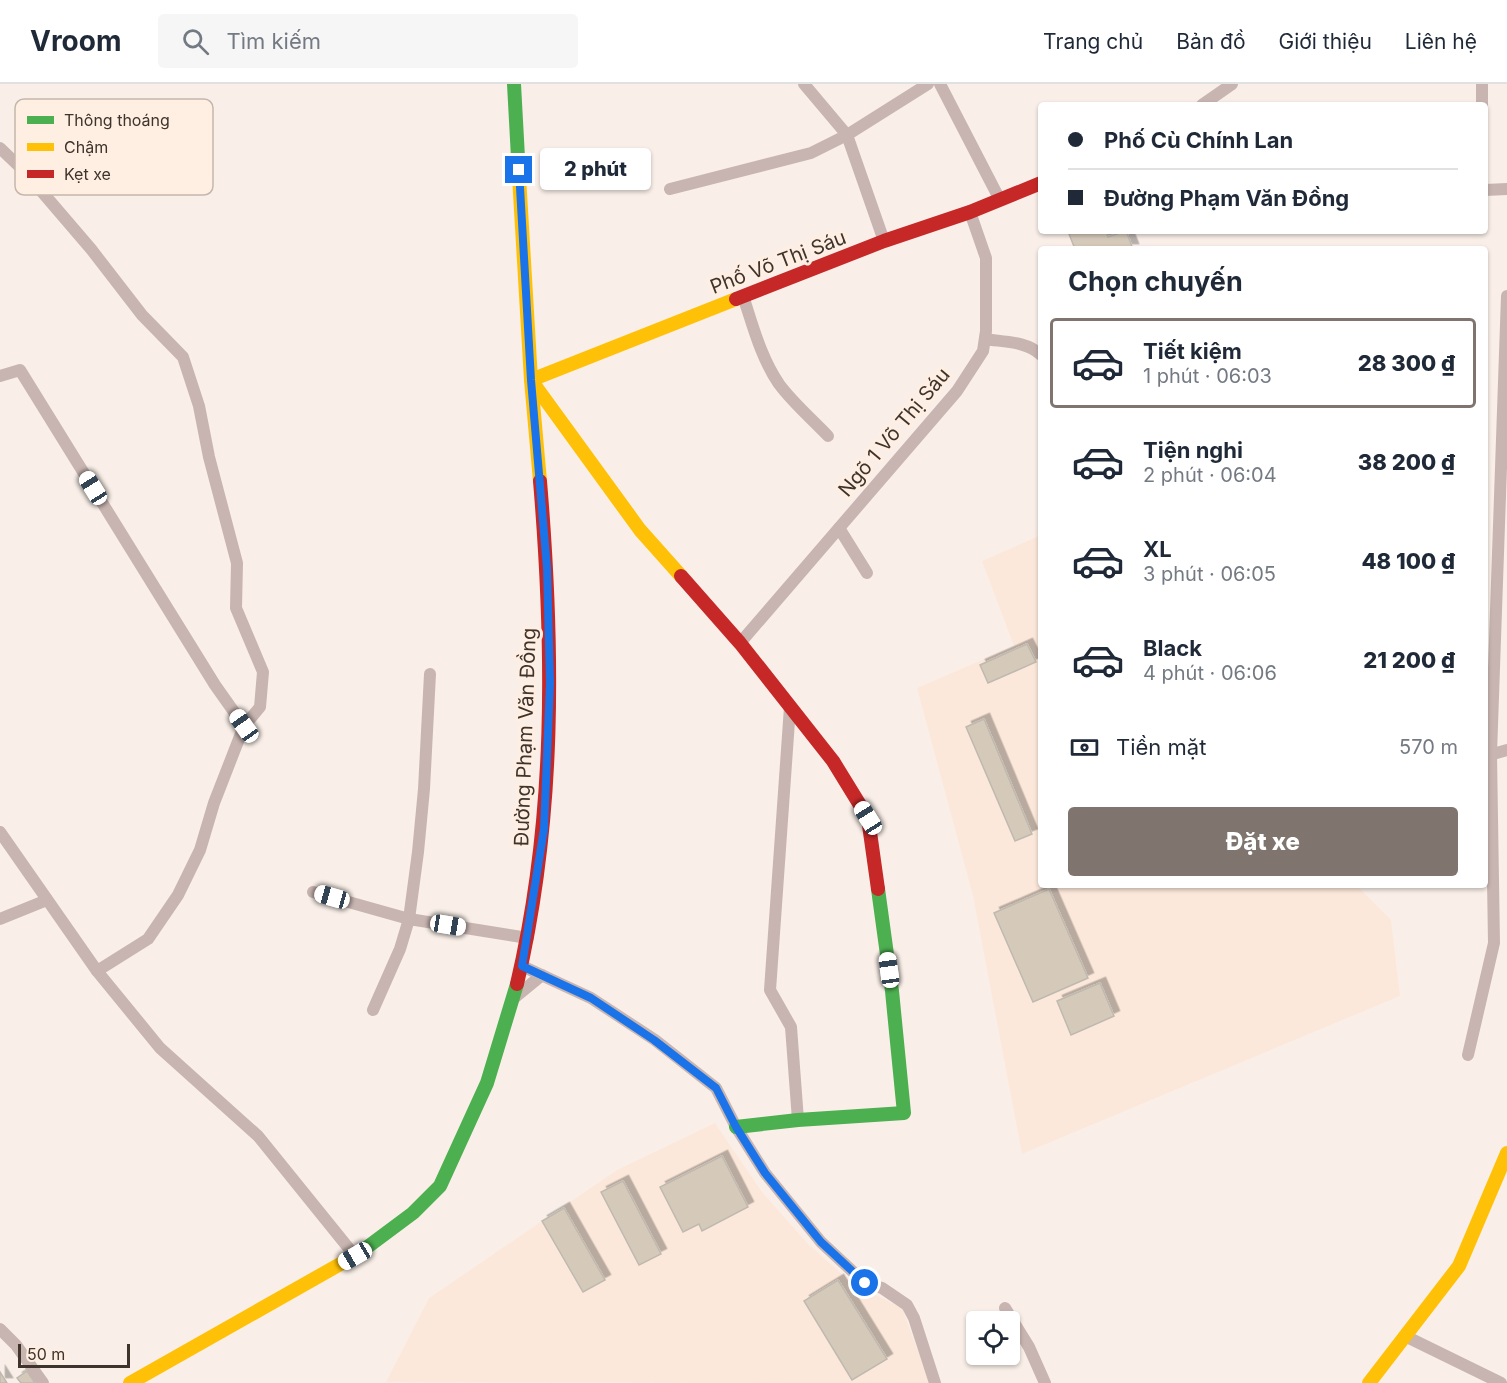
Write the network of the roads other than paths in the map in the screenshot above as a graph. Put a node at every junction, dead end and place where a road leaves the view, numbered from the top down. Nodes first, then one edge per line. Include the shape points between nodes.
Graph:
1 (514, 84) edge
2 (804, 84) edge
3 (928, 84) edge
4 (940, 84) edge
5 (1232, 84) edge
6 (1482, 84) edge
7 (1206, 102) edge
8 (1482, 102) edge
9 (847, 135) junction
10 (0, 148) edge
11 (15, 162) edge
12 (1038, 184) edge
13 (670, 189) dead end
14 (1507, 189) edge
15 (1488, 190) edge
16 (45, 195) edge
17 (1000, 200) junction
18 (970, 212) junction
19 (884, 241) junction
20 (743, 296) junction
21 (1507, 296) edge
22 (985, 339) junction
23 (1038, 352) edge
24 (0, 376) edge
25 (531, 380) junction
26 (828, 436) dead end
27 (839, 528) junction
28 (867, 573) dead end
29 (740, 643) junction
30 (430, 674) dead end
31 (790, 707) junction
32 (244, 726) junction
33 (1507, 750) edge
34 (1488, 755) edge
35 (0, 832) edge
36 (313, 892) dead end
37 (47, 900) junction
38 (0, 919) edge
39 (409, 919) junction
40 (528, 938) junction
41 (522, 966) junction
42 (97, 971) junction
43 (542, 975) junction
44 (514, 998) junction
45 (373, 1010) dead end
46 (1468, 1055) dead end
47 (798, 1120) junction
48 (736, 1127) junction
49 (1507, 1153) edge
50 (355, 1256) junction
51 (1005, 1308) dead end
52 (0, 1329) edge
53 (1405, 1336) junction
54 (43, 1383) edge
55 (130, 1383) edge
56 (935, 1383) edge
57 (1045, 1383) edge
58 (1369, 1383) edge
59 (1500, 1383) edge

1 - 25 street, Đường Phạm Văn Đồng
2 - 9 street
3 - 9 street
4 - 17 street
5 - 7 street
6 - 8 street
9 - 13 street via 811,153
9 - 19 street
10 - 11 street
12 - 17 street, Phố Võ Thị Sáu
14 - 15 street
16 - 32 street via 142,315 183,357 237,563 236,608 263,672 260,707
17 - 18 street, Phố Võ Thị Sáu
18 - 19 street, Phố Võ Thị Sáu
18 - 22 street, Ngõ 1 Võ Thị Sáu via 986,258
19 - 20 street, Phố Võ Thị Sáu
20 - 25 street, Phố Võ Thị Sáu
20 - 26 street via 771,371 789,397
21 - 34 street
22 - 23 street via 1026,345
22 - 27 street, Ngõ 1 Võ Thị Sáu via 982,351 957,391
24 - 32 street via 20,370
25 - 29 street via 640,530
25 - 40 street, Đường Phạm Văn Đồng via 547,568 550,683 544,829
27 - 28 street
27 - 29 street, Ngõ 1 Võ Thị Sáu
29 - 31 street
30 - 39 street via 424,789
31 - 47 street via 770,990 791,1027
31 - 47 street via 833,761 868,818 892,991 903,1113
32 - 42 street via 200,850 178,895 148,939
33 - 34 street
34 - 46 street via 1494,943
35 - 37 street
36 - 39 street
37 - 38 street
37 - 42 street
39 - 40 street
39 - 45 street
40 - 41 street, Đường Phạm Văn Đồng
41 - 43 street
41 - 44 street, Đường Phạm Văn Đồng
42 - 50 street via 160,1048 258,1136
43 - 44 street
43 - 48 street via 591,998 716,1088
44 - 50 street, Đường Phạm Văn Đồng via 487,1083 440,1186 413,1213
47 - 48 street
48 - 56 street via 765,1173 821,1242 865,1283 882,1288 907,1305
49 - 53 street via 1459,1266
50 - 55 street, Đường Phạm Văn Đồng
51 - 57 street
52 - 54 street
53 - 58 street
53 - 59 street

